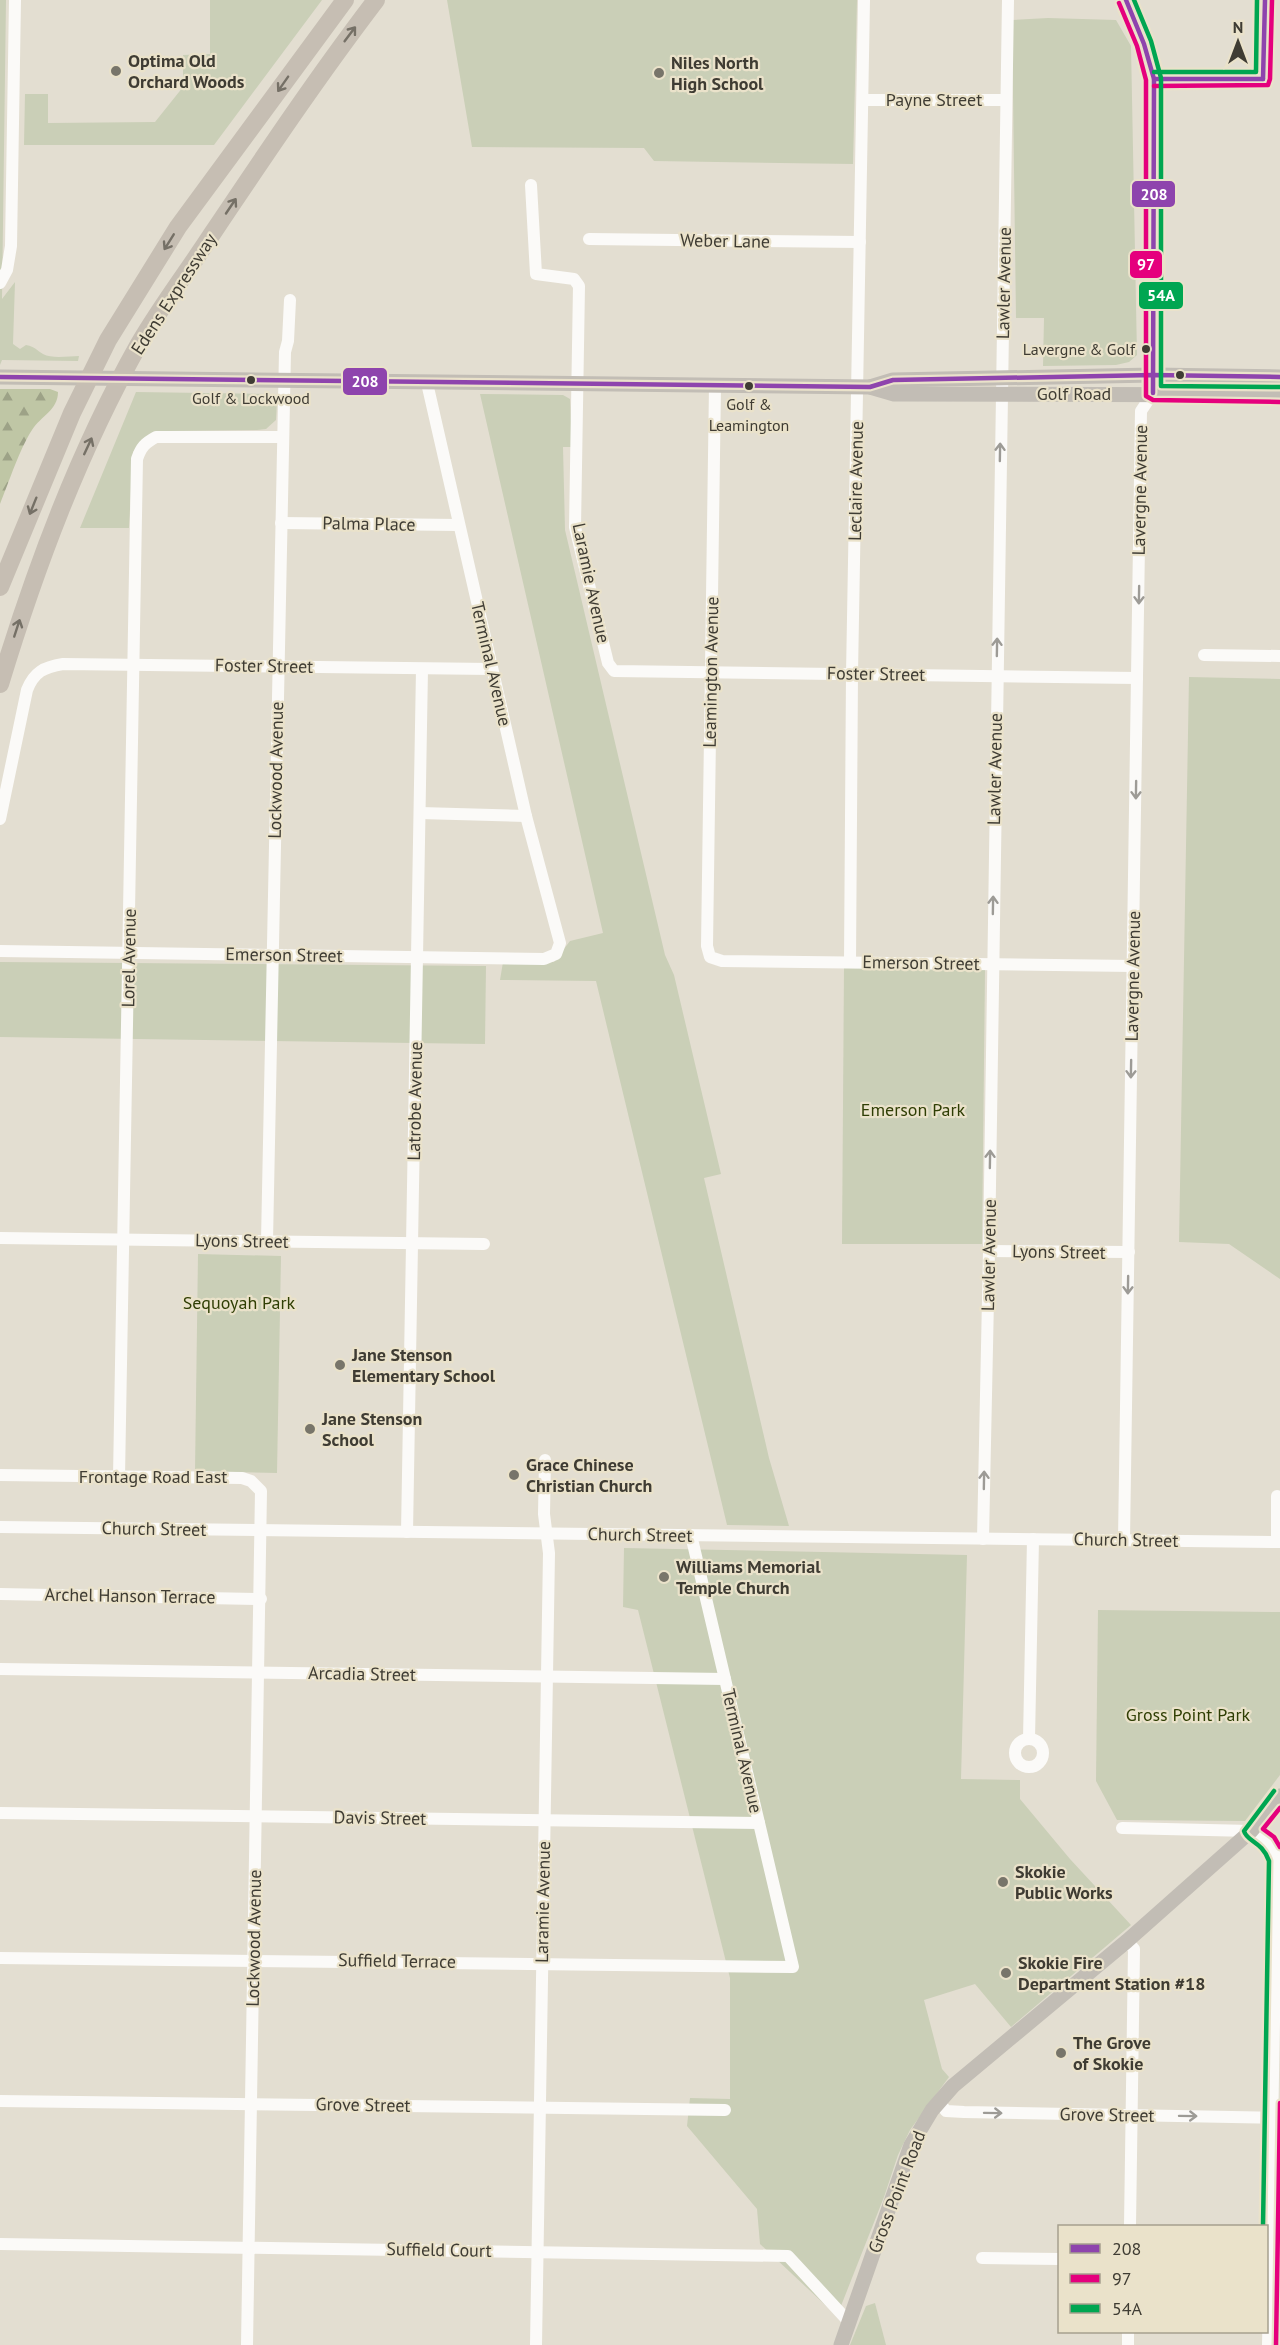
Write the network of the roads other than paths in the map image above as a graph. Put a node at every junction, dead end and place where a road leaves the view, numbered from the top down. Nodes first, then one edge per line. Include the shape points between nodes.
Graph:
1 (15, 0) edge
2 (345, 0) edge
3 (376, 0) edge
4 (864, 0) edge
5 (1008, 0) edge
6 (1126, 0) edge
7 (863, 100) junction
8 (1006, 100) junction
9 (531, 185) dead end
10 (589, 239) dead end
11 (860, 242) junction
12 (0, 283) edge
13 (290, 300) dead end
14 (1153, 375) junction
15 (0, 377) edge
16 (1280, 377) edge
17 (284, 381) junction
18 (427, 384) junction
19 (578, 385) junction
20 (715, 386) junction
21 (1003, 386) junction
22 (864, 387) junction
23 (1126, 393) junction
24 (1153, 393) junction
25 (1280, 395) edge
26 (1142, 411) junction
27 (282, 437) junction
28 (281, 523) junction
29 (458, 525) junction
30 (0, 587) edge
31 (1204, 655) dead end
32 (1280, 656) edge
33 (134, 665) junction
34 (278, 666) junction
35 (422, 669) junction
36 (492, 669) junction
37 (614, 671) joint
38 (712, 672) junction
39 (852, 674) junction
40 (997, 675) junction
41 (1137, 678) junction
42 (0, 684) edge
43 (420, 813) junction
44 (526, 816) junction
45 (0, 819) edge
46 (560, 943) joint
47 (0, 951) edge
48 (129, 953) junction
49 (273, 955) junction
50 (417, 957) junction
51 (710, 957) joint
52 (850, 962) junction
53 (992, 963) junction
54 (1133, 966) junction
55 (0, 1238) edge
56 (123, 1240) junction
57 (267, 1241) junction
58 (412, 1243) junction
59 (484, 1244) dead end
60 (989, 1251) junction
61 (1129, 1252) junction
62 (545, 1460) dead end
63 (0, 1475) edge
64 (119, 1477) junction
65 (1277, 1496) dead end
66 (0, 1527) edge
67 (262, 1531) junction
68 (407, 1532) junction
69 (547, 1534) junction
70 (690, 1536) junction
71 (983, 1539) junction
72 (1033, 1539) junction
73 (1124, 1540) junction
74 (1278, 1542) edge
75 (0, 1594) edge
76 (261, 1599) junction
77 (0, 1669) edge
78 (260, 1672) junction
79 (547, 1676) junction
80 (725, 1679) junction
81 (1029, 1739) dead end
82 (1280, 1796) edge
83 (0, 1813) edge
84 (257, 1816) junction
85 (545, 1820) junction
86 (759, 1823) junction
87 (1122, 1828) dead end
88 (1251, 1831) junction
89 (1276, 1845) edge
90 (1276, 1874) junction
91 (1127, 1941) junction
92 (0, 1958) edge
93 (254, 1960) junction
94 (542, 1963) junction
95 (793, 1967) joint
96 (0, 2101) edge
97 (939, 2102) junction
98 (251, 2104) junction
99 (540, 2107) junction
100 (725, 2110) dead end
101 (1132, 2115) junction
102 (1276, 2118) edge
103 (1130, 2225) edge
104 (0, 2244) edge
105 (249, 2247) junction
106 (537, 2251) junction
107 (982, 2258) dead end
108 (1058, 2259) edge
109 (849, 2322) junction
110 (247, 2345) edge
111 (536, 2345) edge
112 (841, 2345) edge
113 (1268, 2345) edge

1 - 12 street via 11,246 7,270
2 -> 30 highway, Edens Expressway via 178,227 108,340 72,413
42 -> 3 highway, Edens Expressway via 63,499 140,342 324,68
4 - 7 street, Leclaire Avenue
5 - 8 street, Lawler Avenue
6 - 14 street via 1154,79
7 - 8 street, Payne Street
7 - 11 street, Leclaire Avenue
8 - 21 street, Lawler Avenue
9 - 19 street, Laramie Avenue via 536,274 574,279 579,286
10 - 11 street, Weber Lane
11 - 22 street, Leclaire Avenue
13 - 17 street, Lockwood Avenue
14 - 16 main road, Golf Road
14 - 21 main road, Golf Road
14 - 24 street
15 - 17 main road, Golf Road
17 - 18 main road, Golf Road
17 - 27 street, Lockwood Avenue
18 - 19 main road, Golf Road
18 - 29 street, Terminal Avenue
19 - 20 main road, Golf Road
19 - 37 street, Laramie Avenue via 575,527 608,663
20 - 22 main road, Golf Road
20 - 38 street, Leamington Avenue
21 - 22 main road, Golf Road via 894,394
21 - 23 main road, Golf Road
40 -> 21 street, Lawler Avenue
22 - 39 street, Leclaire Avenue
23 - 24 main road, Golf Road
23 - 26 street, Lavergne Avenue
24 - 25 main road, Golf Road
24 - 26 street, Lavergne Avenue
26 -> 41 street, Lavergne Avenue
27 - 28 street, Lockwood Avenue
27 - 33 street, Lorel Avenue via 167,436 156,437 140,449
28 - 29 street, Palma Place
28 - 34 street, Lockwood Avenue
29 - 36 street, Terminal Avenue
31 - 32 street
33 - 34 street, Foster Street
33 - 45 street, Foster Street via 63,664 37,672 19,719
33 - 48 street, Lorel Avenue
34 - 35 street, Foster Street
34 - 49 street, Lockwood Avenue
35 - 36 street, Foster Street
35 - 43 street, Latrobe Avenue
36 - 44 street, Terminal Avenue
37 - 38 street, Foster Street
38 - 39 street, Foster Street
38 - 51 street, Leamington Avenue via 707,946
39 - 40 street, Foster Street
39 - 52 street, Leclaire Avenue
40 - 41 street, Foster Street
53 -> 40 street, Lawler Avenue
41 -> 54 street, Lavergne Avenue
43 - 44 street
43 - 50 street, Latrobe Avenue
44 - 46 street, Terminal Avenue
46 - 50 street, Emerson Street via 556,954 544,959
47 - 48 street, Emerson Street
48 - 49 street, Emerson Street
48 - 56 street, Lorel Avenue
49 - 50 street, Emerson Street
49 - 57 street, Lockwood Avenue
50 - 58 street, Latrobe Avenue
51 - 52 street, Emerson Street via 722,961
52 - 53 street, Emerson Street
53 - 54 street, Emerson Street
60 -> 53 street, Lawler Avenue
54 -> 61 street, Lavergne Avenue
55 - 56 street, Lyons Street
56 - 57 street, Lyons Street
56 - 64 street, Lorel Avenue
57 - 58 street, Lyons Street
58 - 59 street, Lyons Street
58 - 68 street, Latrobe Avenue
60 - 61 street, Lyons Street
71 -> 60 street, Lawler Avenue
61 -> 73 street, Lavergne Avenue
62 - 69 street, Laramie Avenue
63 - 64 street, Frontage Road East
64 - 67 street, Frontage Road East via 251,1481 261,1491
65 - 74 street
66 - 67 street, Church Street
67 - 68 street, Church Street
67 - 76 street, Lockwood Avenue
68 - 69 street, Church Street
69 - 70 street, Church Street
69 - 79 street, Laramie Avenue
70 - 71 street, Church Street
70 - 80 street, Terminal Avenue
71 - 72 street, Church Street
72 - 73 street, Church Street
72 - 81 street
73 - 74 street, Church Street
75 - 76 street, Archel Hanson Terrace
76 - 78 street, Lockwood Avenue
77 - 78 street, Arcadia Street
78 - 79 street, Arcadia Street
78 - 84 street, Lockwood Avenue
79 - 80 street, Arcadia Street
79 - 85 street, Laramie Avenue
80 - 86 street, Terminal Avenue
82 - 88 main road, Gross Point Road
83 - 84 street, Davis Street
84 - 85 street, Davis Street
84 - 93 street, Lockwood Avenue
85 - 86 street, Davis Street
85 - 94 street, Laramie Avenue
86 - 95 street, Terminal Avenue
87 - 88 street
88 - 89 street
88 - 90 street via 1268,1851
88 - 91 main road, Gross Point Road
89 - 90 street
90 - 102 street
91 - 97 main road, Gross Point Road via 953,2086
91 - 101 street via 1134,1948
92 - 93 street, Suffield Terrace
93 - 94 street, Suffield Terrace
93 - 98 street, Lockwood Avenue
94 - 95 street, Suffield Terrace
94 - 99 street, Laramie Avenue
96 - 98 street, Grove Street
97 -> 101 street, Grove Street via 946,2111 954,2112
97 - 109 main road, Gross Point Road via 911,2145
98 - 99 street, Grove Street
98 - 105 street, Lockwood Avenue
99 - 100 street, Grove Street
99 - 106 street, Laramie Avenue
101 -> 102 street, Grove Street
101 - 103 street
102 - 113 street
104 - 105 street, Suffield Court
105 - 106 street, Suffield Court
105 - 110 street, Lockwood Avenue
106 - 109 street, Suffield Court via 788,2256
106 - 111 street, Laramie Avenue
107 - 108 street
109 - 112 main road, Gross Point Road

